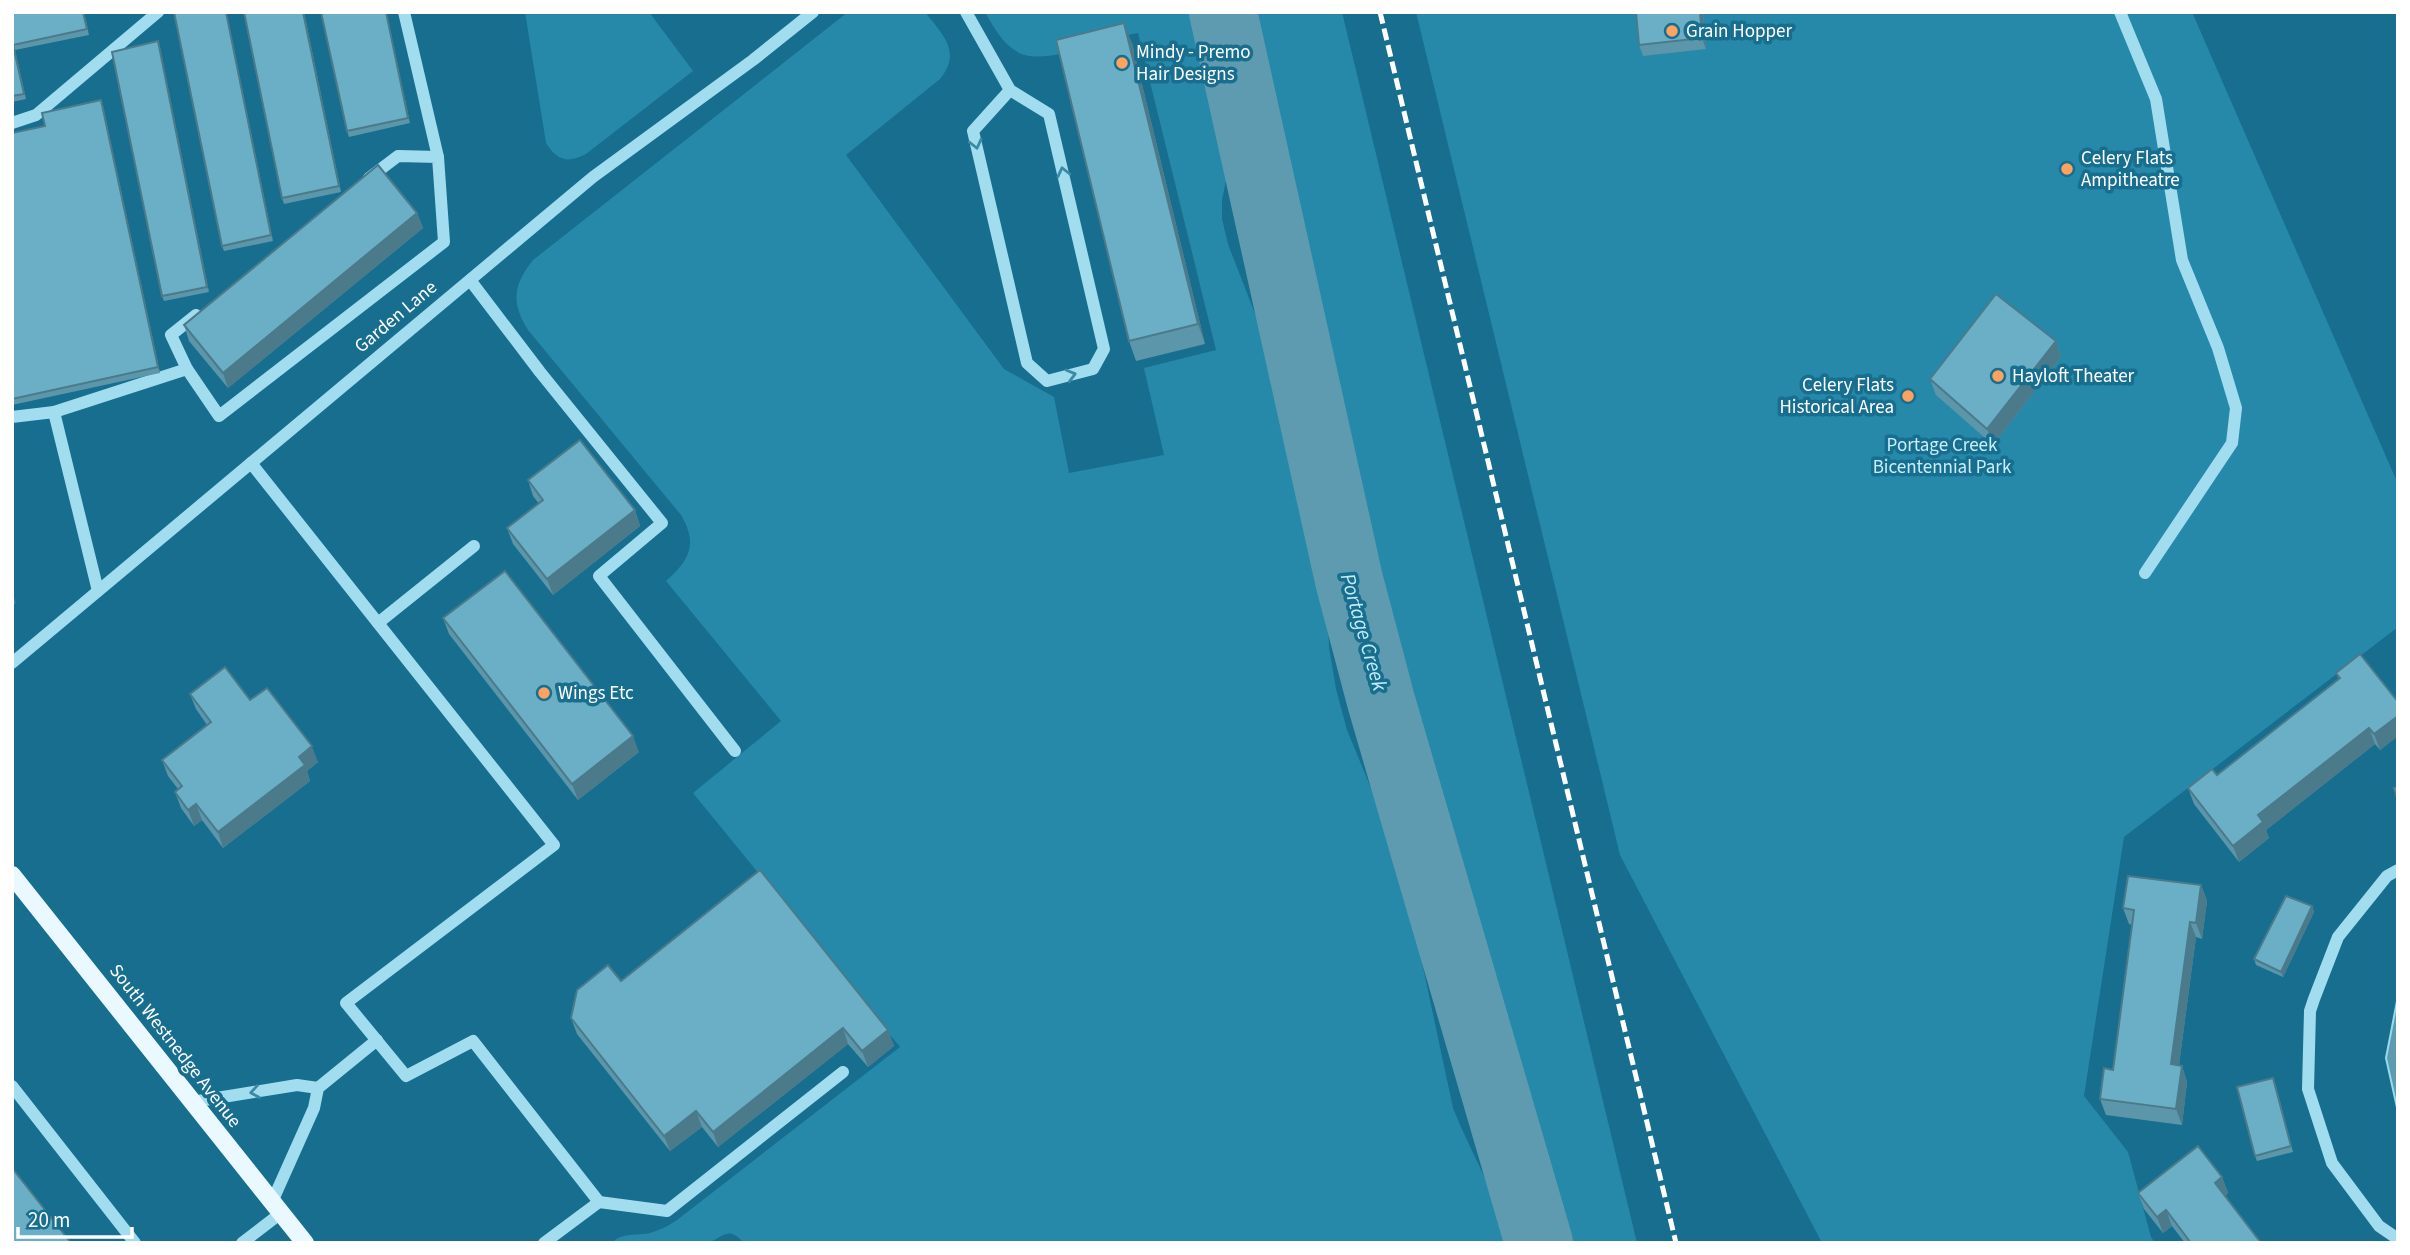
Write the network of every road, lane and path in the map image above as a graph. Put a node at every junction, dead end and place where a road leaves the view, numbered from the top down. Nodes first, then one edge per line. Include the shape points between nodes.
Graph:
1 (158, 12) edge
2 (404, 12) edge
3 (813, 12) edge
4 (966, 12) edge
5 (2120, 12) edge
6 (1010, 90) junction
7 (12, 123) edge
8 (438, 157) junction
9 (354, 190) edge
10 (470, 281) junction
11 (203, 310) edge
12 (187, 369) junction
13 (54, 412) junction
14 (12, 417) edge
15 (251, 463) junction
16 (474, 546) dead end
17 (2145, 573) dead end
18 (99, 590) junction
19 (378, 623) junction
20 (12, 663) edge
21 (735, 751) dead end
22 (2398, 870) edge
23 (12, 875) edge
24 (377, 1040) junction
25 (844, 1072) dead end
26 (12, 1086) edge
27 (318, 1088) junction
28 (192, 1102) junction
29 (599, 1202) junction
30 (276, 1207) junction
31 (2398, 1238) edge
32 (135, 1243) edge
33 (242, 1243) edge
34 (305, 1243) edge
35 (544, 1243) edge

1 - 7 street via 36,115
2 - 8 street
3 - 10 street, Garden Lane via 593,177
4 - 6 street
5 - 17 street via 2156,99 2182,260 2218,348 2236,408 2232,443
6 -> 6 street via 973,131 1027,363 1047,381 1093,369 1104,349 1049,114
8 - 9 street via 398,156
8 - 12 street via 444,242 219,416
10 - 15 street, Garden Lane
10 - 21 street via 662,523 599,576
11 - 12 street via 171,335
12 - 13 street
13 - 14 street
13 - 18 street
15 - 18 street, Garden Lane
15 - 19 street
16 - 19 street
18 - 20 street, Garden Lane
19 - 24 street via 554,845 346,1003
22 - 31 street via 2387,876 2337,937 2310,1011 2308,1088 2332,1163 2379,1226
23 - 28 main road, South Westnedge Avenue
24 - 27 street
24 - 29 street via 406,1076 472,1041
25 - 29 street via 667,1211
26 - 32 street
27 -> 28 street via 297,1085
27 - 30 street
28 - 30 main road, South Westnedge Avenue
29 - 35 street
30 - 33 street
30 - 34 main road, South Westnedge Avenue

